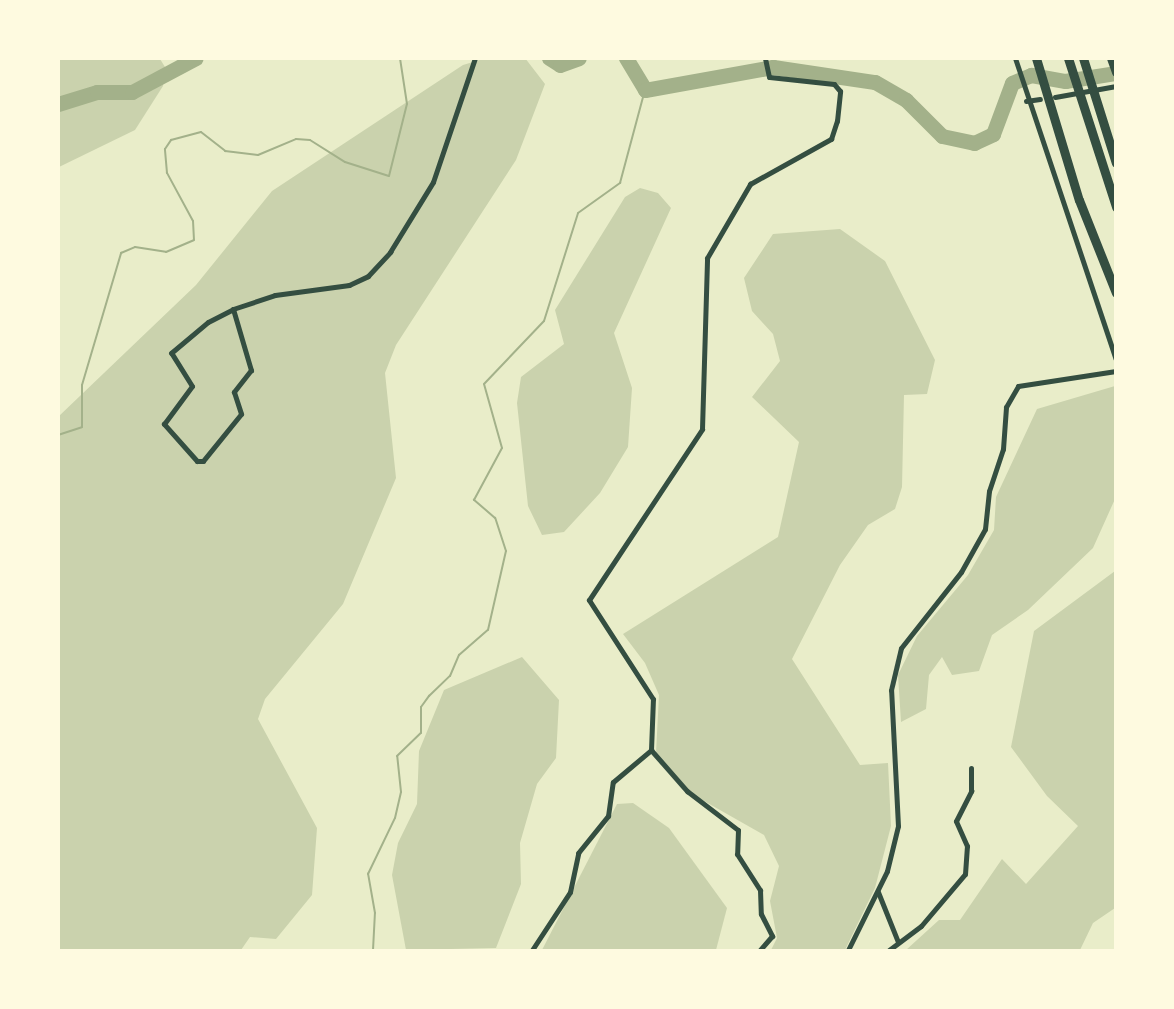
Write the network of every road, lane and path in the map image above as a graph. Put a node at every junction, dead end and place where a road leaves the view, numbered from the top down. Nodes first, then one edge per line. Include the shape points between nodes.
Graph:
1 (475, 58) edge
2 (1036, 58) edge
3 (1068, 58) edge
4 (1083, 58) edge
5 (1111, 58) edge
6 (765, 59) edge
7 (1016, 61) edge
8 (1116, 72) edge
9 (1116, 86) edge
10 (1047, 97) junction
11 (1026, 101) junction
12 (1116, 163) edge
13 (1116, 207) edge
14 (1116, 293) edge
15 (233, 309) junction
16 (1116, 359) edge
17 (1116, 371) edge
18 (651, 750) junction
19 (971, 768) dead end
20 (878, 892) junction
21 (898, 942) junction
22 (532, 951) edge
23 (760, 951) edge
24 (848, 951) edge
25 (889, 951) edge

1 - 15 street via 433,182 390,252 368,276 349,285 275,295
2 - 10 highway
3 - 13 highway
4 - 12 highway
5 - 8 highway
6 - 18 street via 768,73 820,80 840,90 831,139 750,184 712,249 705,266 702,429 589,600 653,699
7 - 11 street
9 - 10 street
10 - 11 street
10 - 14 highway
11 - 16 street
15 - 15 street via 207,322 171,353 192,386 164,424 197,461 203,461 241,414 234,392 251,370
17 - 20 street via 1018,386 1006,407 985,529 961,572 901,648 891,690 898,826
18 - 22 street via 613,782 608,816 578,853 570,892
18 - 23 street via 687,791 738,830 737,854 760,890 761,914 771,936
19 - 21 street via 971,791 956,821 968,846 964,874 921,926
20 - 21 street
20 - 24 street
21 - 25 street

